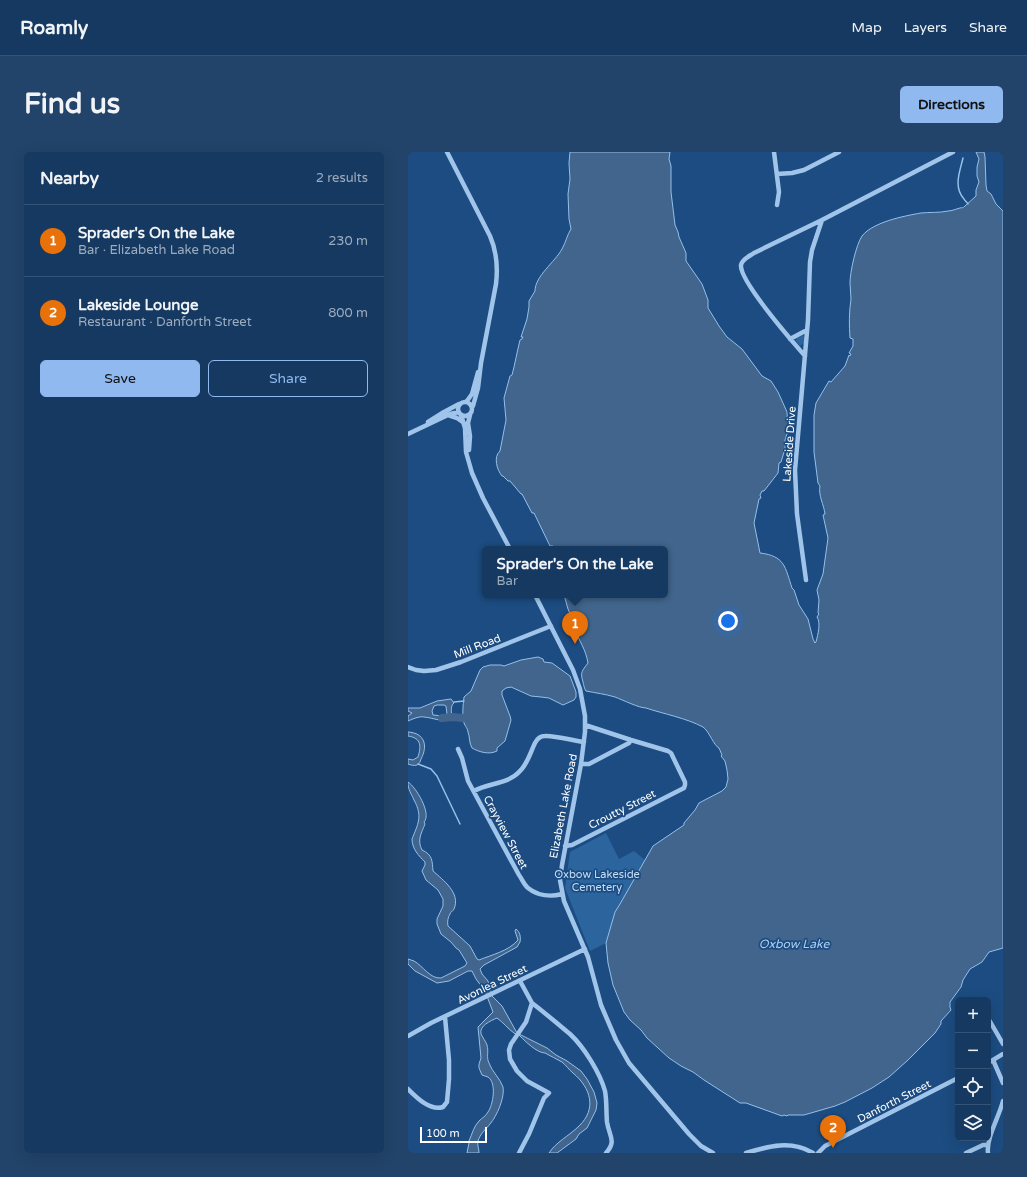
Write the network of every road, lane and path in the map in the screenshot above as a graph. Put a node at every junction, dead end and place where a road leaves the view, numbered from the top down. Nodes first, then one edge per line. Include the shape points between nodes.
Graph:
1 (447, 152) edge
2 (774, 152) edge
3 (839, 152) edge
4 (953, 152) edge
5 (777, 174) junction
6 (777, 205) dead end
7 (822, 220) junction
8 (807, 330) junction
9 (790, 339) junction
10 (805, 356) junction
11 (481, 364) junction
12 (467, 401) junction
13 (459, 404) junction
14 (473, 406) junction
15 (460, 414) junction
16 (448, 415) junction
17 (470, 415) junction
18 (464, 423) junction
19 (422, 427) junction
20 (408, 434) edge
21 (467, 454) junction
22 (508, 546) edge
23 (806, 580) dead end
24 (537, 598) edge
25 (551, 626) junction
26 (408, 667) edge
27 (585, 725) junction
28 (631, 740) junction
29 (584, 742) junction
30 (458, 749) dead end
31 (581, 764) junction
32 (474, 791) junction
33 (565, 846) junction
34 (562, 894) junction
35 (585, 949) junction
36 (520, 981) junction
37 (532, 1003) junction
38 (445, 1017) junction
39 (991, 1023) edge
40 (408, 1036) edge
41 (1003, 1044) edge
42 (1003, 1054) edge
43 (991, 1061) edge
44 (991, 1064) edge
45 (955, 1080) edge
46 (1003, 1082) edge
47 (408, 1089) edge
48 (1003, 1101) edge
49 (988, 1145) junction
50 (519, 1153) edge
51 (606, 1153) edge
52 (712, 1153) edge
53 (746, 1153) edge
54 (813, 1153) edge
55 (818, 1153) edge
56 (966, 1153) edge
57 (988, 1153) edge

1 - 11 street via 490,236 498,267
2 - 5 street
3 - 5 street via 804,170
4 - 7 street
5 - 6 street
7 - 8 street, Lakeside Drive via 810,262
7 - 9 street via 742,261 742,271 749,285
8 - 9 street
8 - 10 street, Lakeside Drive
9 - 10 street
10 - 23 street, Lakeside Drive via 795,470 797,514
11 - 12 street via 472,394
11 - 14 street
12 - 13 street
12 - 14 street
13 - 15 street
13 - 19 street
14 - 17 street
15 - 16 street
15 - 17 street
15 - 18 street
16 - 18 street
16 - 19 street
17 - 21 street
18 - 21 street
19 - 20 street
21 - 22 street via 475,482
24 - 25 street, Elizabeth Lake Road
25 - 26 street, Mill Road via 436,670 424,671
25 - 27 street, Elizabeth Lake Road via 577,680 583,702
27 - 28 street
27 - 29 street, Elizabeth Lake Road
28 - 31 street via 590,764
28 - 33 street, Croutty Street via 670,752 685,782 684,788 572,845
29 - 31 street, Elizabeth Lake Road
29 - 32 street via 540,737 519,773 510,779
30 - 32 street, Crayview Street via 468,781
31 - 33 street, Elizabeth Lake Road
32 - 34 street, Crayview Street via 527,888 549,896
33 - 34 street, Elizabeth Lake Road via 560,880
34 - 35 street, Elizabeth Lake Road
35 - 36 street, Avonlea Street
35 - 52 street, Elizabeth Lake Road via 603,1009 624,1055 689,1134
36 - 37 street
36 - 38 street, Avonlea Street
37 - 50 street via 526,1022 511,1044 510,1059 527,1081 548,1093
37 - 51 street via 571,1035 597,1071 606,1099 607,1122 612,1142 612,1147
38 - 40 street, Avonlea Street
38 - 47 street via 449,1060 447,1102 443,1107 435,1108 417,1098
39 - 41 street
42 - 43 street
44 - 46 street
45 - 55 street, Danforth Street via 825,1146
48 - 49 street
49 - 56 street
49 - 57 street
53 - 54 street via 768,1146 784,1145

